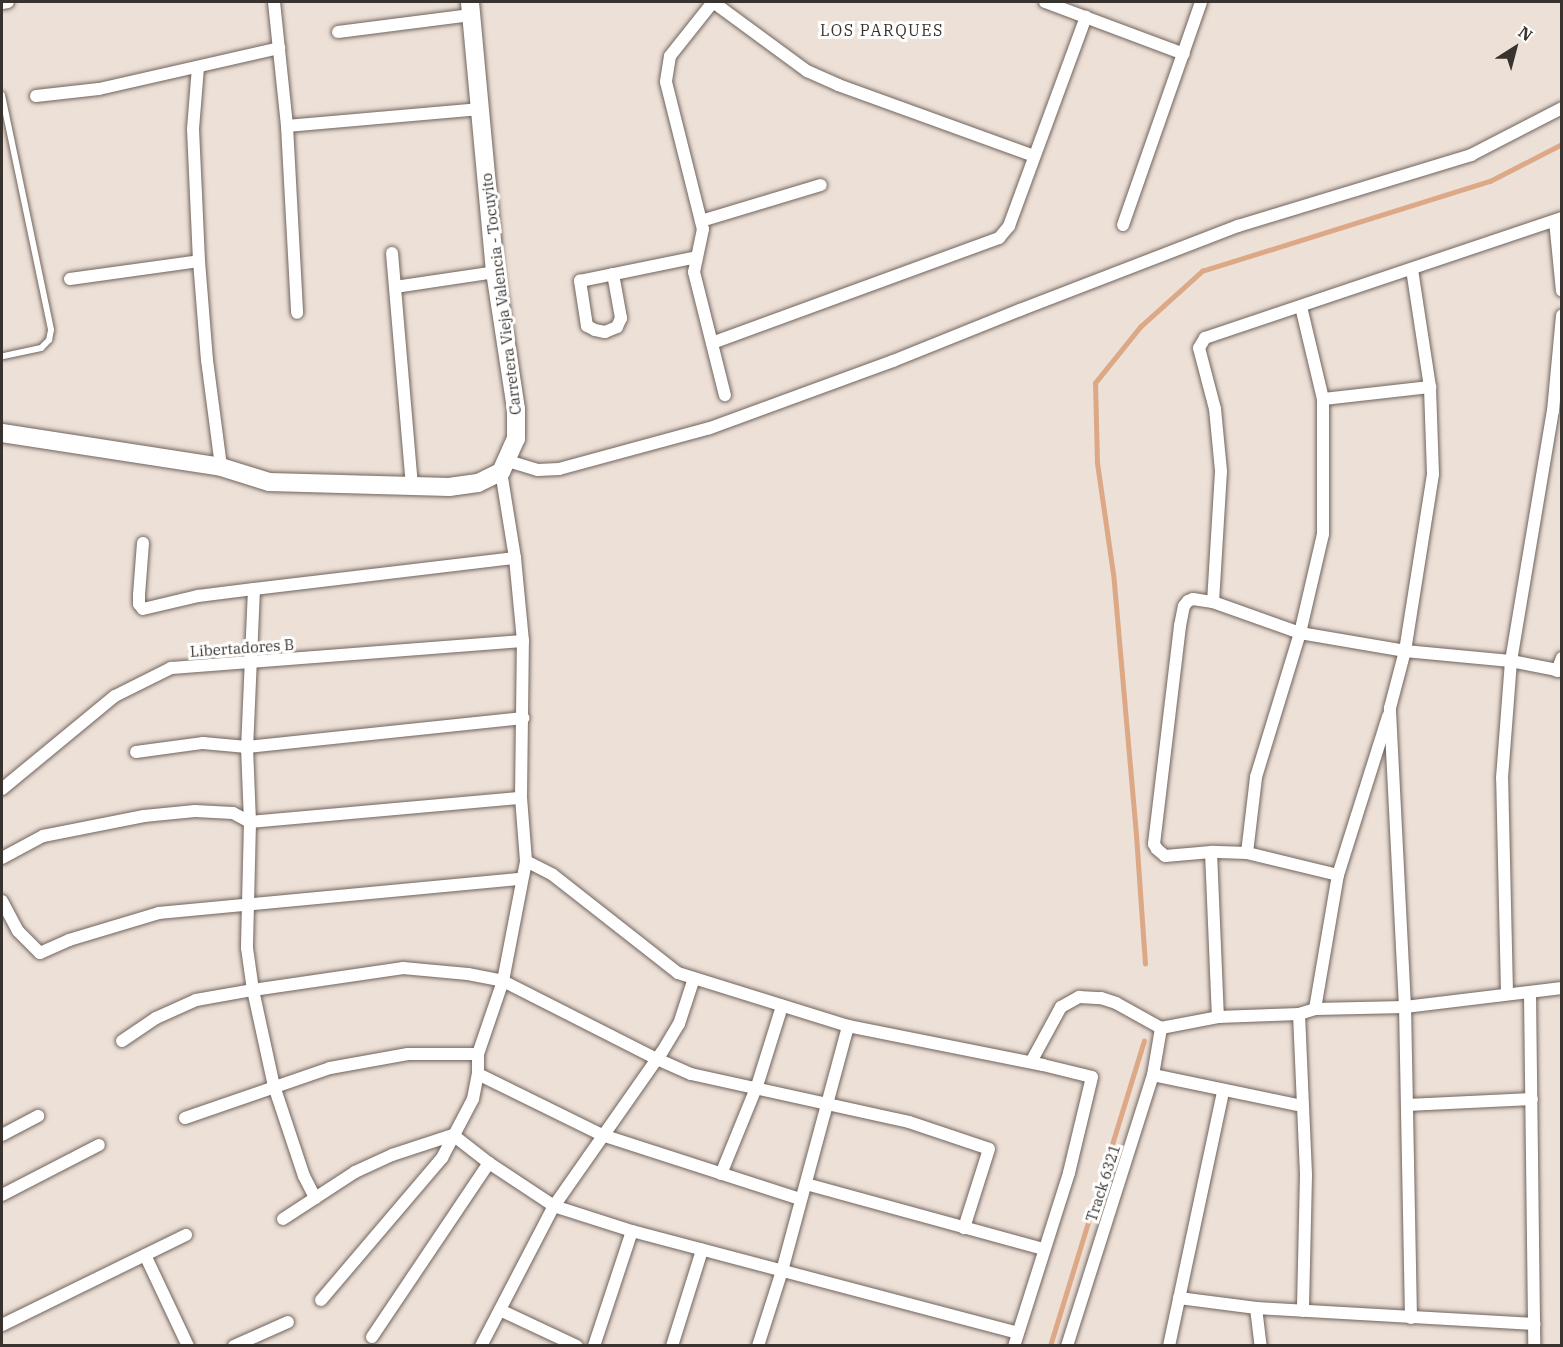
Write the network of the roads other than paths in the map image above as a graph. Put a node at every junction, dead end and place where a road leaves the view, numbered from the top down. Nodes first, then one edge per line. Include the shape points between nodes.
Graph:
1 (8, 2) edge
2 (273, 2) edge
3 (713, 2) edge
4 (1045, 2) edge
5 (1201, 2) edge
6 (2, 3) edge
7 (471, 8) edge
8 (1086, 17) junction
9 (338, 32) dead end
10 (279, 48) junction
11 (1184, 54) junction
12 (198, 67) junction
13 (2, 95) edge
14 (36, 96) dead end
15 (1562, 108) edge
16 (480, 109) junction
17 (287, 126) junction
18 (1034, 156) junction
19 (821, 185) dead end
20 (701, 220) junction
21 (1558, 220) edge
22 (1123, 225) dead end
23 (392, 253) dead end
24 (697, 257) junction
25 (199, 261) junction
26 (1412, 270) junction
27 (495, 272) junction
28 (613, 274) junction
29 (70, 279) dead end
30 (395, 287) junction
31 (1562, 291) edge
32 (1301, 307) junction
33 (297, 312) dead end
34 (1562, 315) edge
35 (712, 343) junction
36 (2, 356) edge
37 (1430, 387) junction
38 (725, 395) dead end
39 (1323, 399) junction
40 (2, 433) edge
41 (504, 466) junction
42 (221, 467) junction
43 (412, 488) junction
44 (143, 543) dead end
45 (515, 558) junction
46 (254, 589) junction
47 (1214, 602) junction
48 (1300, 633) junction
49 (524, 640) junction
50 (1405, 651) junction
51 (1562, 658) edge
52 (1510, 661) junction
53 (251, 662) junction
54 (1559, 671) edge
55 (1390, 708) junction
56 (523, 718) junction
57 (248, 747) junction
58 (136, 752) dead end
59 (2, 789) edge
60 (521, 798) junction
61 (250, 822) junction
62 (1211, 852) junction
63 (1247, 853) junction
64 (2, 858) edge
65 (526, 861) junction
66 (1338, 875) junction
67 (520, 879) junction
68 (2, 901) edge
69 (248, 904) junction
70 (694, 978) junction
71 (503, 981) junction
72 (1562, 988) edge
73 (253, 990) junction
74 (1507, 993) junction
75 (1530, 994) junction
76 (782, 1006) junction
77 (1405, 1007) junction
78 (1315, 1009) junction
79 (1299, 1014) junction
80 (1218, 1017) junction
81 (848, 1026) junction
82 (1161, 1028) junction
83 (122, 1041) dead end
84 (478, 1054) junction
85 (657, 1059) junction
86 (1031, 1062) junction
87 (478, 1074) junction
88 (1153, 1076) junction
89 (274, 1086) junction
90 (757, 1086) junction
91 (1223, 1091) junction
92 (1532, 1099) junction
93 (828, 1104) junction
94 (1407, 1105) junction
95 (1303, 1106) junction
96 (38, 1116) dead end
97 (185, 1118) dead end
98 (2, 1135) edge
99 (453, 1135) junction
100 (602, 1135) junction
101 (99, 1145) dead end
102 (489, 1163) junction
103 (721, 1174) junction
104 (806, 1184) junction
105 (2, 1195) edge
106 (315, 1198) junction
107 (800, 1198) junction
108 (554, 1206) junction
109 (283, 1219) dead end
110 (964, 1228) junction
111 (632, 1231) junction
112 (186, 1235) dead end
113 (1043, 1249) junction
114 (702, 1250) junction
115 (145, 1255) junction
116 (782, 1271) junction
117 (1179, 1298) junction
118 (321, 1300) dead end
119 (1256, 1308) junction
120 (501, 1310) junction
121 (1304, 1311) junction
122 (1411, 1318) junction
123 (288, 1322) dead end
124 (1535, 1324) junction
125 (2, 1325) edge
126 (1018, 1333) junction
127 (372, 1337) dead end
128 (188, 1346) edge
129 (234, 1346) edge
130 (481, 1346) edge
131 (577, 1346) edge
132 (594, 1346) edge
133 (672, 1346) edge
134 (758, 1346) edge
135 (1014, 1346) edge
136 (1067, 1346) edge
137 (1169, 1346) edge
138 (1261, 1346) edge
139 (1534, 1346) edge

1 - 6 street
2 - 10 street
3 - 18 street via 807,71
3 - 20 street via 670,57 666,82
4 - 8 street
5 - 11 street
7 - 9 street
7 - 16 street, Carretera Vieja Valencia - Tocuyito
8 - 11 street
8 - 18 street
10 - 12 street
10 - 17 street
11 - 22 street
12 - 14 street via 99,89
12 - 25 street via 193,129
13 - 36 lane via 51,330 49,340 41,348
15 - 41 street via 1471,155 1238,226 752,414 559,469
16 - 17 street
16 - 27 street, Carretera Vieja Valencia - Tocuyito
17 - 33 street
18 - 35 street via 1009,226 999,238
19 - 20 street
20 - 24 street via 703,230
21 - 26 street
21 - 31 street
23 - 30 street
24 - 28 street
24 - 35 street via 694,272
25 - 29 street
25 - 42 street
26 - 32 street
26 - 37 street
27 - 30 street
27 - 41 street, Carretera Vieja Valencia - Tocuyito via 516,409 516,440
28 - 28 street via 580,281 586,326 595,330 605,332 617,327 621,318
30 - 43 street
32 - 39 street
32 - 47 street via 1205,338 1200,343 1215,409 1221,471
34 - 52 street via 1553,411
35 - 38 street
37 - 39 street
37 - 50 street via 1433,474
39 - 48 street via 1323,534
40 - 42 street
41 - 43 street via 478,483
41 - 45 street
42 - 43 street via 269,482
44 - 46 street via 139,604 143,609
45 - 46 street
45 - 49 street
46 - 53 street
47 - 48 street
47 - 62 street via 1193,599 1184,606 1154,844 1165,856
48 - 50 street
48 - 63 street via 1256,777
49 - 53 street, Libertadores B
49 - 56 street
50 - 52 street
50 - 55 street
51 - 54 street
52 - 54 street
52 - 74 street via 1502,778
53 - 57 street
53 - 59 street, Libertadores B via 171,668 115,696
55 - 66 street
55 - 77 street
56 - 57 street
56 - 60 street
57 - 58 street via 203,743
57 - 61 street
60 - 61 street
60 - 65 street
61 - 64 street via 233,813 195,811 144,816 43,836
61 - 69 street
62 - 63 street
62 - 80 street
63 - 66 street
65 - 67 street
65 - 70 street via 553,874 678,973
66 - 78 street
67 - 69 street
67 - 71 street
68 - 69 street via 18,931 40,953 69,940 159,913
69 - 73 street via 247,948
70 - 76 street
70 - 85 street via 679,1024
71 - 73 street via 403,968
71 - 84 street
71 - 85 street
72 - 75 street
73 - 83 street via 196,1000 156,1018
73 - 89 street
74 - 75 street
74 - 77 street
75 - 92 street
76 - 81 street
76 - 90 street
77 - 78 street
77 - 94 street
78 - 79 street
79 - 80 street
79 - 95 street
80 - 82 street
81 - 86 street
81 - 93 street
82 - 86 street via 1116,1003 1079,997 1061,1007
82 - 88 street, Track 6321
84 - 87 street
84 - 89 street via 408,1054 330,1068
85 - 90 street via 691,1074
85 - 100 street
86 - 113 street via 1092,1077 1069,1173
87 - 99 street via 473,1099
87 - 100 street
88 - 91 street
88 - 136 street, Track 6321
89 - 97 street
89 - 106 street
90 - 93 street
90 - 103 street
91 - 95 street
91 - 117 street
92 - 94 street
92 - 124 street
93 - 104 street
93 - 110 street via 909,1122 989,1149
94 - 122 street
95 - 121 street
96 - 98 street
99 - 102 street
99 - 106 street via 383,1159
99 - 118 street via 442,1158
100 - 103 street
100 - 108 street
101 - 105 street
102 - 108 street
102 - 127 street
103 - 107 street
104 - 107 street
104 - 110 street
106 - 109 street
107 - 116 street
108 - 111 street
108 - 120 street
110 - 113 street
111 - 114 street
111 - 132 street
112 - 115 street
113 - 126 street
114 - 116 street
114 - 133 street
115 - 125 street
115 - 128 street
116 - 126 street
116 - 134 street
117 - 119 street
117 - 137 street
119 - 121 street
119 - 138 street
120 - 130 street
120 - 131 street
121 - 122 street
122 - 124 street
123 - 129 street
124 - 139 street
126 - 135 street

